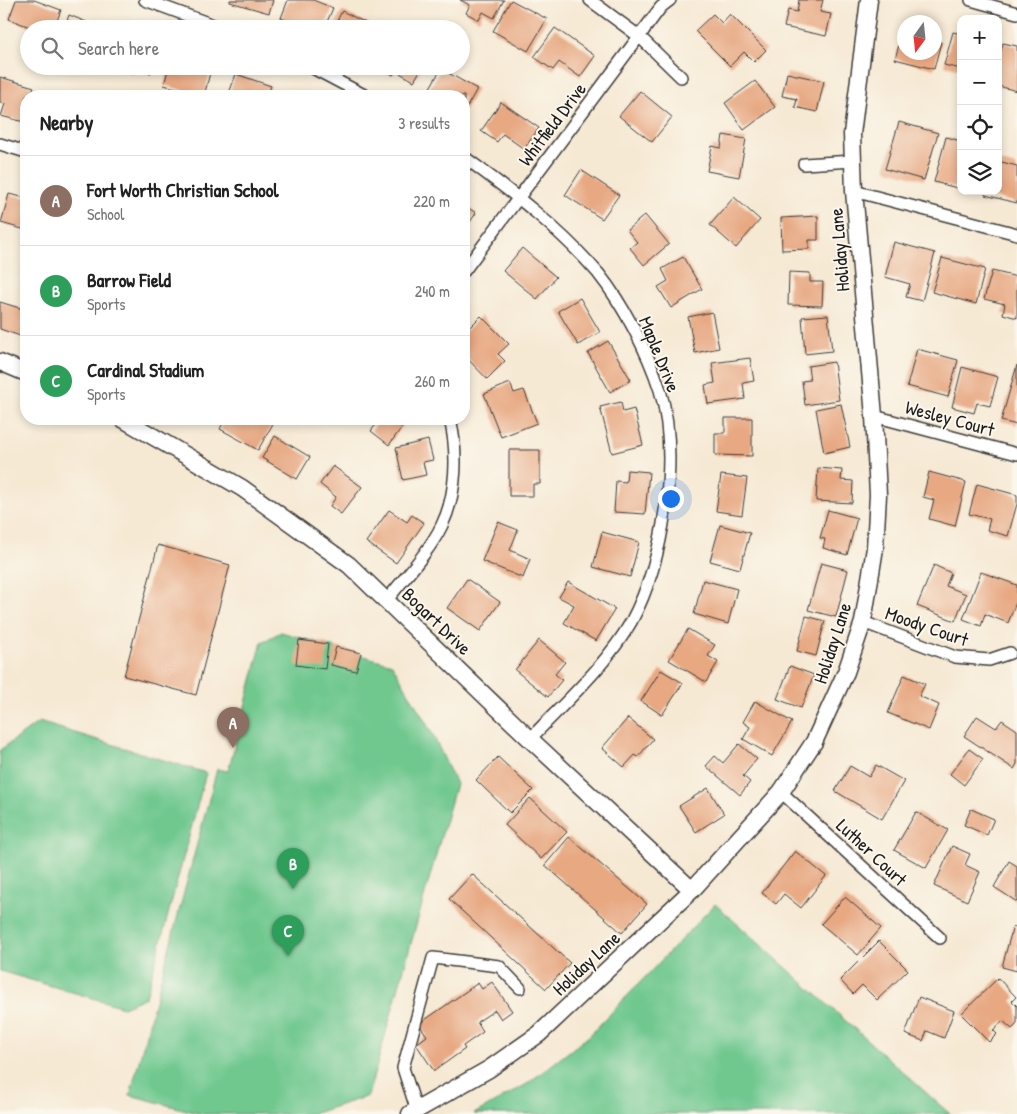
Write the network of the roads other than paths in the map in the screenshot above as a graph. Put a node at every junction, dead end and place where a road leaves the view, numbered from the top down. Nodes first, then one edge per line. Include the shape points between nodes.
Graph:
1 (145, 0) edge
2 (590, 0) edge
3 (670, 0) edge
4 (869, 0) edge
5 (971, 0) edge
6 (1017, 13) edge
7 (199, 20) edge
8 (640, 37) junction
9 (326, 75) edge
10 (681, 77) dead end
11 (355, 90) edge
12 (0, 144) edge
13 (20, 150) edge
14 (853, 161) junction
15 (470, 162) edge
16 (804, 164) dead end
17 (854, 191) junction
18 (518, 198) junction
19 (1017, 234) edge
20 (470, 263) edge
21 (0, 362) edge
22 (20, 370) edge
23 (874, 416) junction
24 (133, 425) edge
25 (451, 425) edge
26 (1017, 454) edge
27 (387, 600) junction
28 (863, 622) junction
29 (1010, 653) dead end
30 (530, 739) junction
31 (781, 792) junction
32 (692, 890) junction
33 (940, 938) dead end
34 (520, 988) dead end
35 (414, 1112) edge

1 - 7 street
2 - 8 street
3 - 8 street, Whitfield Drive
4 - 14 street, Holiday Lane via 855,106
5 - 6 street
8 - 10 street
8 - 18 street, Whitfield Drive
9 - 11 street
12 - 13 street
14 - 16 street
14 - 17 street, Holiday Lane
15 - 18 street, Maple Drive
17 - 19 street
17 - 23 street, Holiday Lane
18 - 20 street, Whitfield Drive
18 - 30 street, Maple Drive via 561,234 599,275 626,316 660,390 666,422 668,476 665,519 652,572 631,622 608,656
21 - 22 street
23 - 26 street, Wesley Court
23 - 28 street, Holiday Lane via 878,495 875,548
24 - 27 street, Bogart Drive via 242,488 349,565
25 - 27 street via 455,441 453,478 442,526
27 - 30 street, Bogart Drive
28 - 29 street, Moody Court via 955,657 989,660
28 - 31 street, Holiday Lane via 846,672 814,742
30 - 32 street, Bogart Drive
31 - 32 street, Holiday Lane
31 - 33 street, Luther Court
32 - 35 street, Holiday Lane via 539,1034 489,1070
34 - 35 street via 499,966 433,958 403,1068

